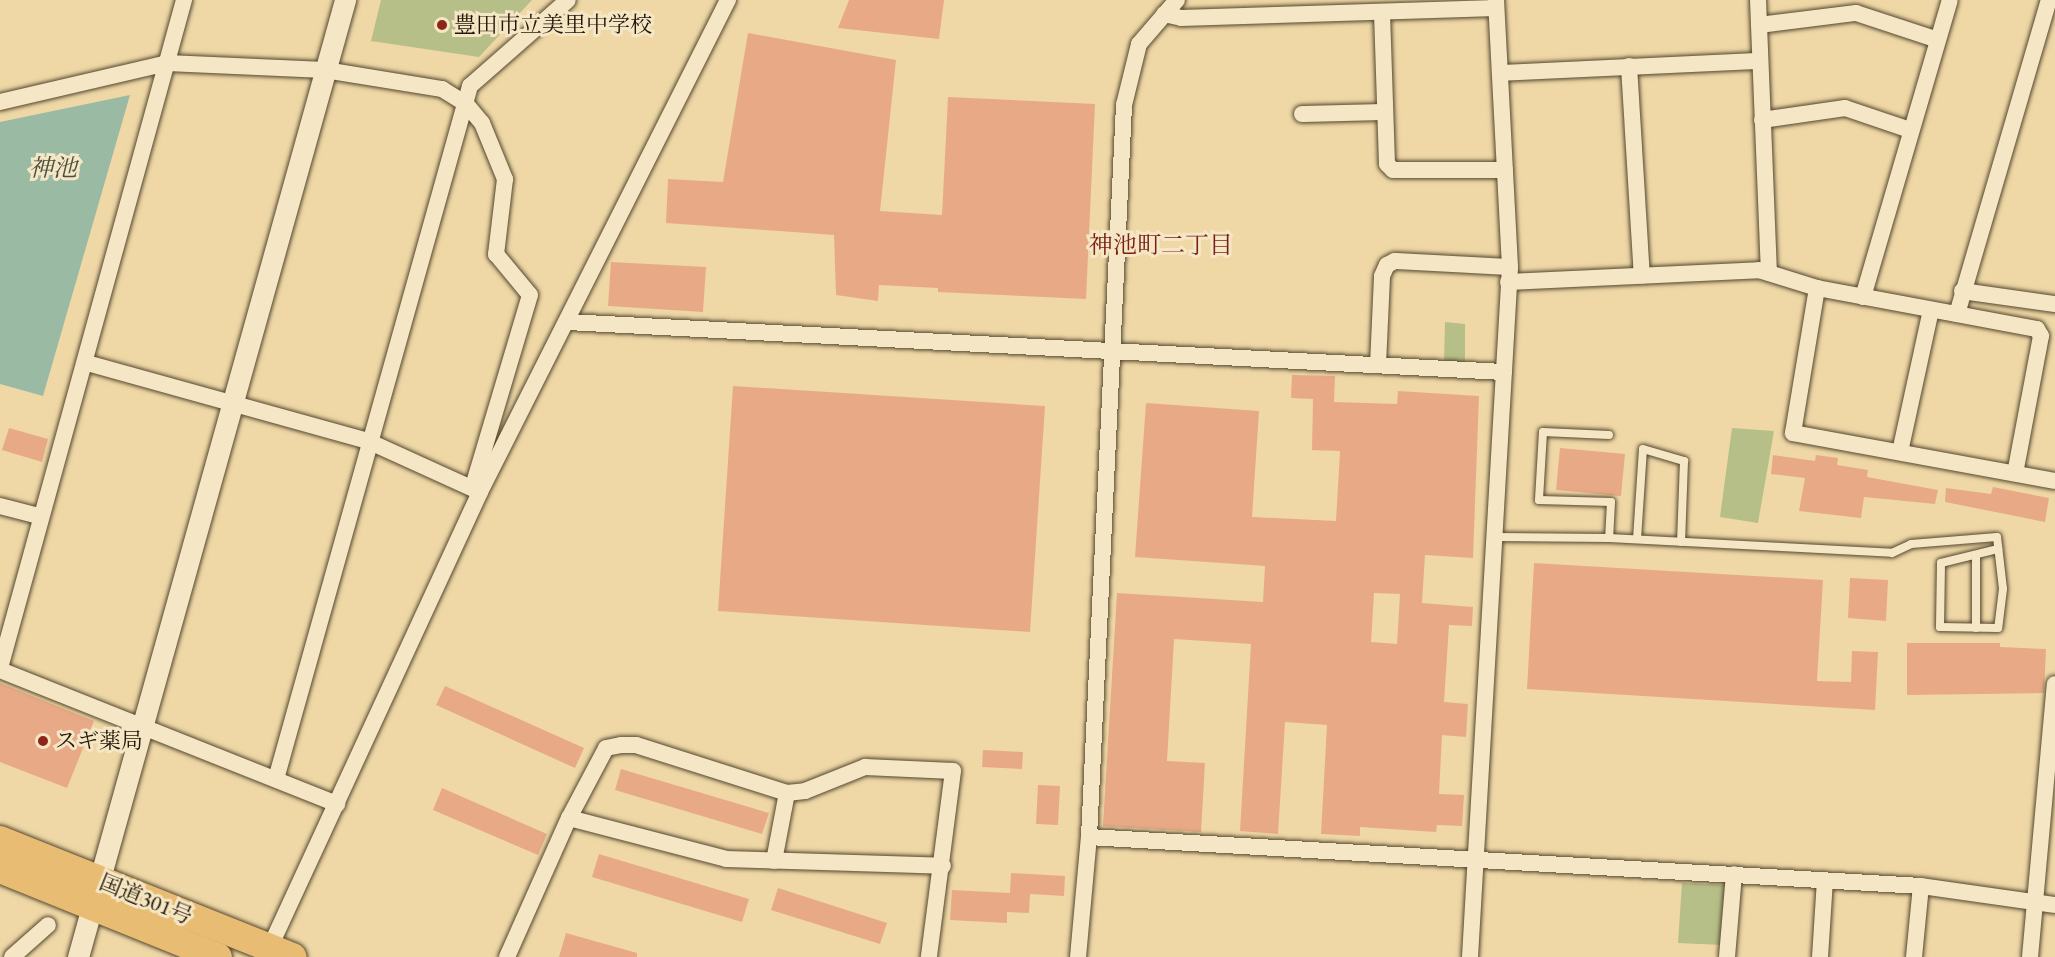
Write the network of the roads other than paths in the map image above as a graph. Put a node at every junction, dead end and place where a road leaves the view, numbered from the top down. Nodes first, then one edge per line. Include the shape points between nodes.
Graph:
1 (184, 0) edge
2 (345, 0) edge
3 (568, 0) edge
4 (728, 0) edge
5 (1177, 0) edge
6 (1758, 0) edge
7 (1950, 0) edge
8 (2049, 0) edge
9 (1496, 4) edge
10 (1382, 13) junction
11 (1164, 14) junction
12 (1759, 25) junction
13 (1938, 40) junction
14 (1759, 61) junction
15 (167, 63) junction
16 (1629, 66) junction
17 (325, 70) junction
18 (1500, 73) junction
19 (0, 102) edge
20 (465, 104) junction
21 (1385, 112) junction
22 (1302, 114) dead end
23 (1762, 120) junction
24 (1910, 130) junction
25 (1505, 170) junction
26 (1769, 273) junction
27 (1509, 275) junction
28 (1642, 276) junction
29 (1817, 288) junction
30 (1962, 291) junction
31 (1863, 297) junction
32 (2055, 304) edge
33 (1931, 310) junction
34 (1957, 314) junction
35 (567, 322) junction
36 (1111, 354) junction
37 (87, 363) junction
38 (1378, 365) junction
39 (1504, 372) junction
40 (231, 403) junction
41 (1609, 435) dead end
42 (368, 441) junction
43 (1900, 452) junction
44 (2015, 473) junction
45 (2055, 481) edge
46 (476, 489) junction
47 (0, 506) edge
48 (39, 516) junction
49 (1496, 537) junction
50 (1609, 538) junction
51 (1637, 539) junction
52 (1681, 542) junction
53 (1998, 549) junction
54 (1976, 555) junction
55 (1976, 628) junction
56 (0, 669) edge
57 (2055, 684) edge
58 (140, 728) junction
59 (2051, 755) edge
60 (276, 779) junction
61 (787, 792) junction
62 (338, 804) junction
63 (2048, 811) edge
64 (569, 818) junction
65 (1089, 837) junction
66 (0, 840) edge
67 (1478, 860) junction
68 (774, 861) junction
69 (943, 866) junction
70 (0, 869) edge
71 (1734, 874) junction
72 (1825, 880) junction
73 (1921, 886) junction
74 (94, 892) junction
75 (2032, 901) junction
76 (2055, 905) edge
77 (48, 925) dead end
78 (281, 952) edge
79 (12, 957) edge
80 (78, 957) edge
81 (218, 957) edge
82 (507, 957) edge
83 (929, 957) edge
84 (1078, 957) edge
85 (1470, 957) edge
86 (1727, 957) edge
87 (1820, 957) edge
88 (1914, 957) edge
89 (2030, 957) edge

1 - 15 street
2 - 17 street
3 - 20 street via 470,86
4 - 35 street
5 - 11 street
6 - 12 street
7 - 13 street
8 - 30 street
9 - 10 street
9 - 18 street
10 - 11 street via 1181,18
10 - 21 street
11 - 36 street via 1139,44 1124,105
12 - 13 street via 1856,13
12 - 14 street
13 - 24 street
14 - 16 street
14 - 23 street
15 - 17 street
15 - 19 street
15 - 37 street
16 - 18 street
16 - 28 street
17 - 20 street via 442,89
17 - 40 street
18 - 25 street
20 - 42 street
20 - 46 street via 482,123 505,179 496,254 530,295
21 - 22 street
21 - 25 street via 1387,164 1393,170
23 - 24 street via 1845,108
23 - 26 street
24 - 31 street
25 - 27 street
26 - 28 street via 1759,270
26 - 29 street
27 - 28 street
27 - 38 street via 1395,261 1387,266 1383,276
27 - 39 street
29 - 31 street
29 - 43 street via 1793,432
30 - 32 street
30 - 34 street
31 - 33 street
33 - 34 street
33 - 43 street
34 - 44 street via 2037,329 2041,336
35 - 36 street
35 - 46 street
36 - 38 street
36 - 65 street
37 - 40 street
37 - 48 street
38 - 39 street
39 - 49 street
40 - 42 street
40 - 58 street
41 - 50 lane via 1544,432 1539,500 1611,502
42 - 46 street
42 - 60 street
43 - 44 street
44 - 45 street
46 - 62 street
47 - 48 street
48 - 56 street
49 - 50 lane
49 - 67 street
50 - 51 lane
51 - 52 lane
51 - 52 lane via 1643,449 1684,461
52 - 53 lane via 1892,553 1911,544 1997,537
53 - 54 lane
53 - 55 lane via 2003,589 1998,628
54 - 55 lane
54 - 55 lane via 1941,563 1940,627
56 - 58 street
57 - 59 street
58 - 60 street
58 - 74 street
59 - 63 street
60 - 62 street
61 - 64 street via 622,745 606,748
61 - 68 street
61 - 69 street via 805,791 865,767 952,771
62 - 78 street
63 - 75 street
64 - 68 street via 726,859
64 - 82 street
65 - 67 street
65 - 84 street
66 - 74 highway, 国道301号
67 - 71 street
67 - 85 street
68 - 69 street
69 - 83 street
70 - 74 highway, 国道301号
71 - 72 street
71 - 86 street
72 - 73 street
72 - 87 street
73 - 75 street
73 - 88 street
74 - 78 highway, 国道301号
74 - 80 street
74 - 81 highway, 国道301号
75 - 76 street
75 - 89 street
77 - 79 street

